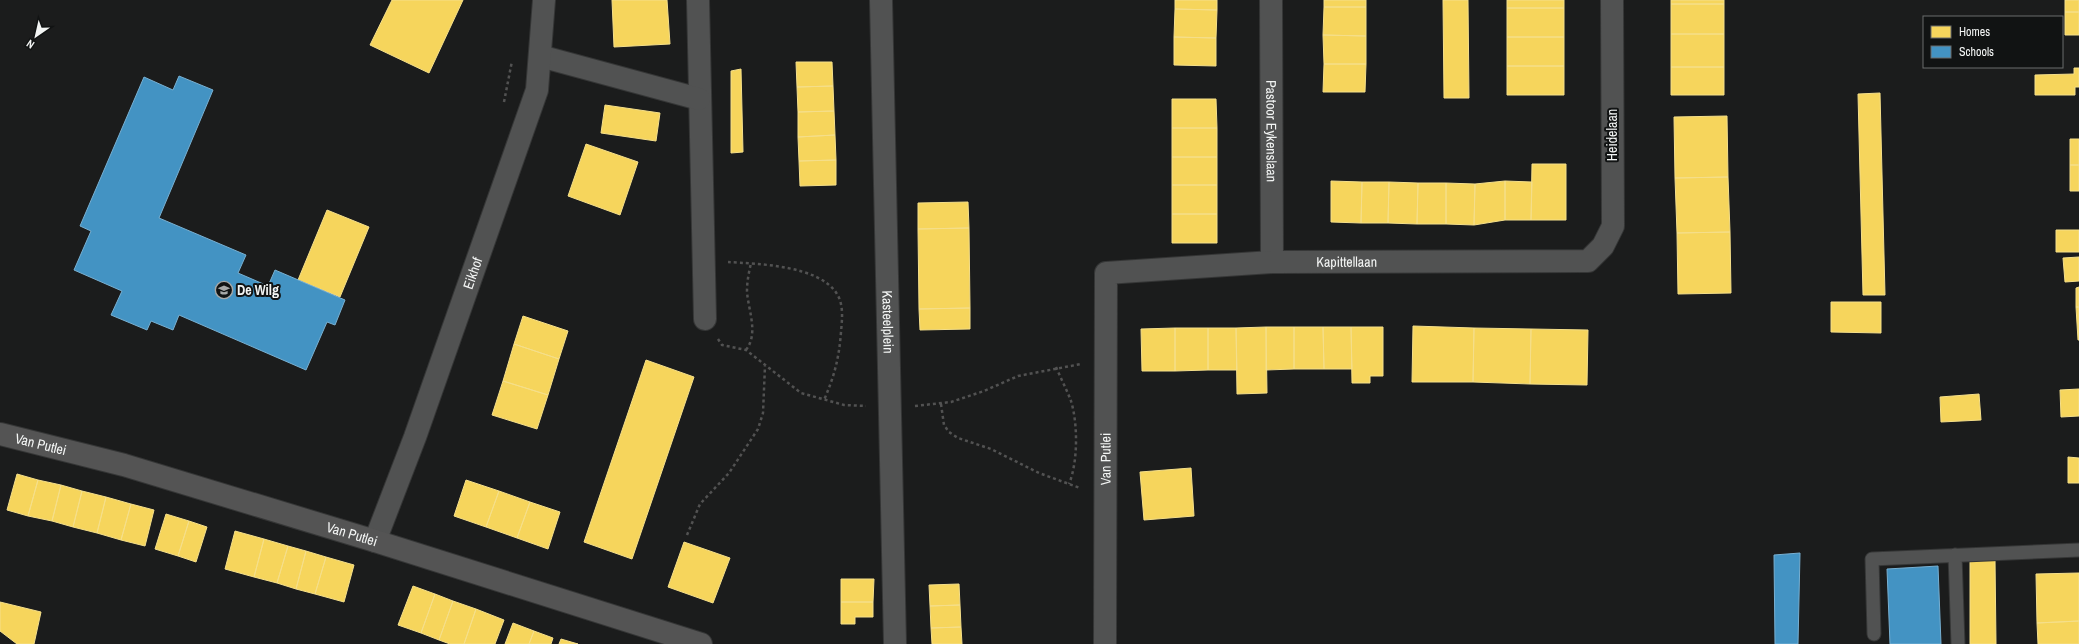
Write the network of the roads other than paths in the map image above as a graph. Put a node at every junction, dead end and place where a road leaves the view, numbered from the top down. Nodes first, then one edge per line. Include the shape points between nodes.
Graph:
1 (544, 0) edge
2 (698, 0) edge
3 (881, 0) edge
4 (1271, 0) edge
5 (1612, 0) edge
6 (540, 56) junction
7 (699, 99) junction
8 (1588, 261) joint
9 (1272, 262) junction
10 (1106, 273) joint
11 (704, 319) road end
12 (0, 434) edge
13 (376, 541) junction
14 (2079, 550) edge
15 (1955, 555) junction
16 (1874, 634) dead end
17 (700, 644) edge
18 (895, 644) edge
19 (1105, 644) edge
20 (1958, 644) edge

1 - 6 street, Eikhof
2 - 7 street
3 - 18 street, Kasteelplein
4 - 9 street, Pastoor Eykenslaan
5 - 8 street, Heidelaan via 1613,226 1603,246
6 - 7 street
6 - 13 street, Eikhof via 537,90
7 - 11 street
8 - 9 street, Kapittellaan
9 - 10 street, Kapittellaan
10 - 19 street, Van Putlei
12 - 13 street, Van Putlei via 124,465
13 - 17 street, Van Putlei
14 - 15 lane
15 - 16 lane via 1872,559
15 - 20 lane

